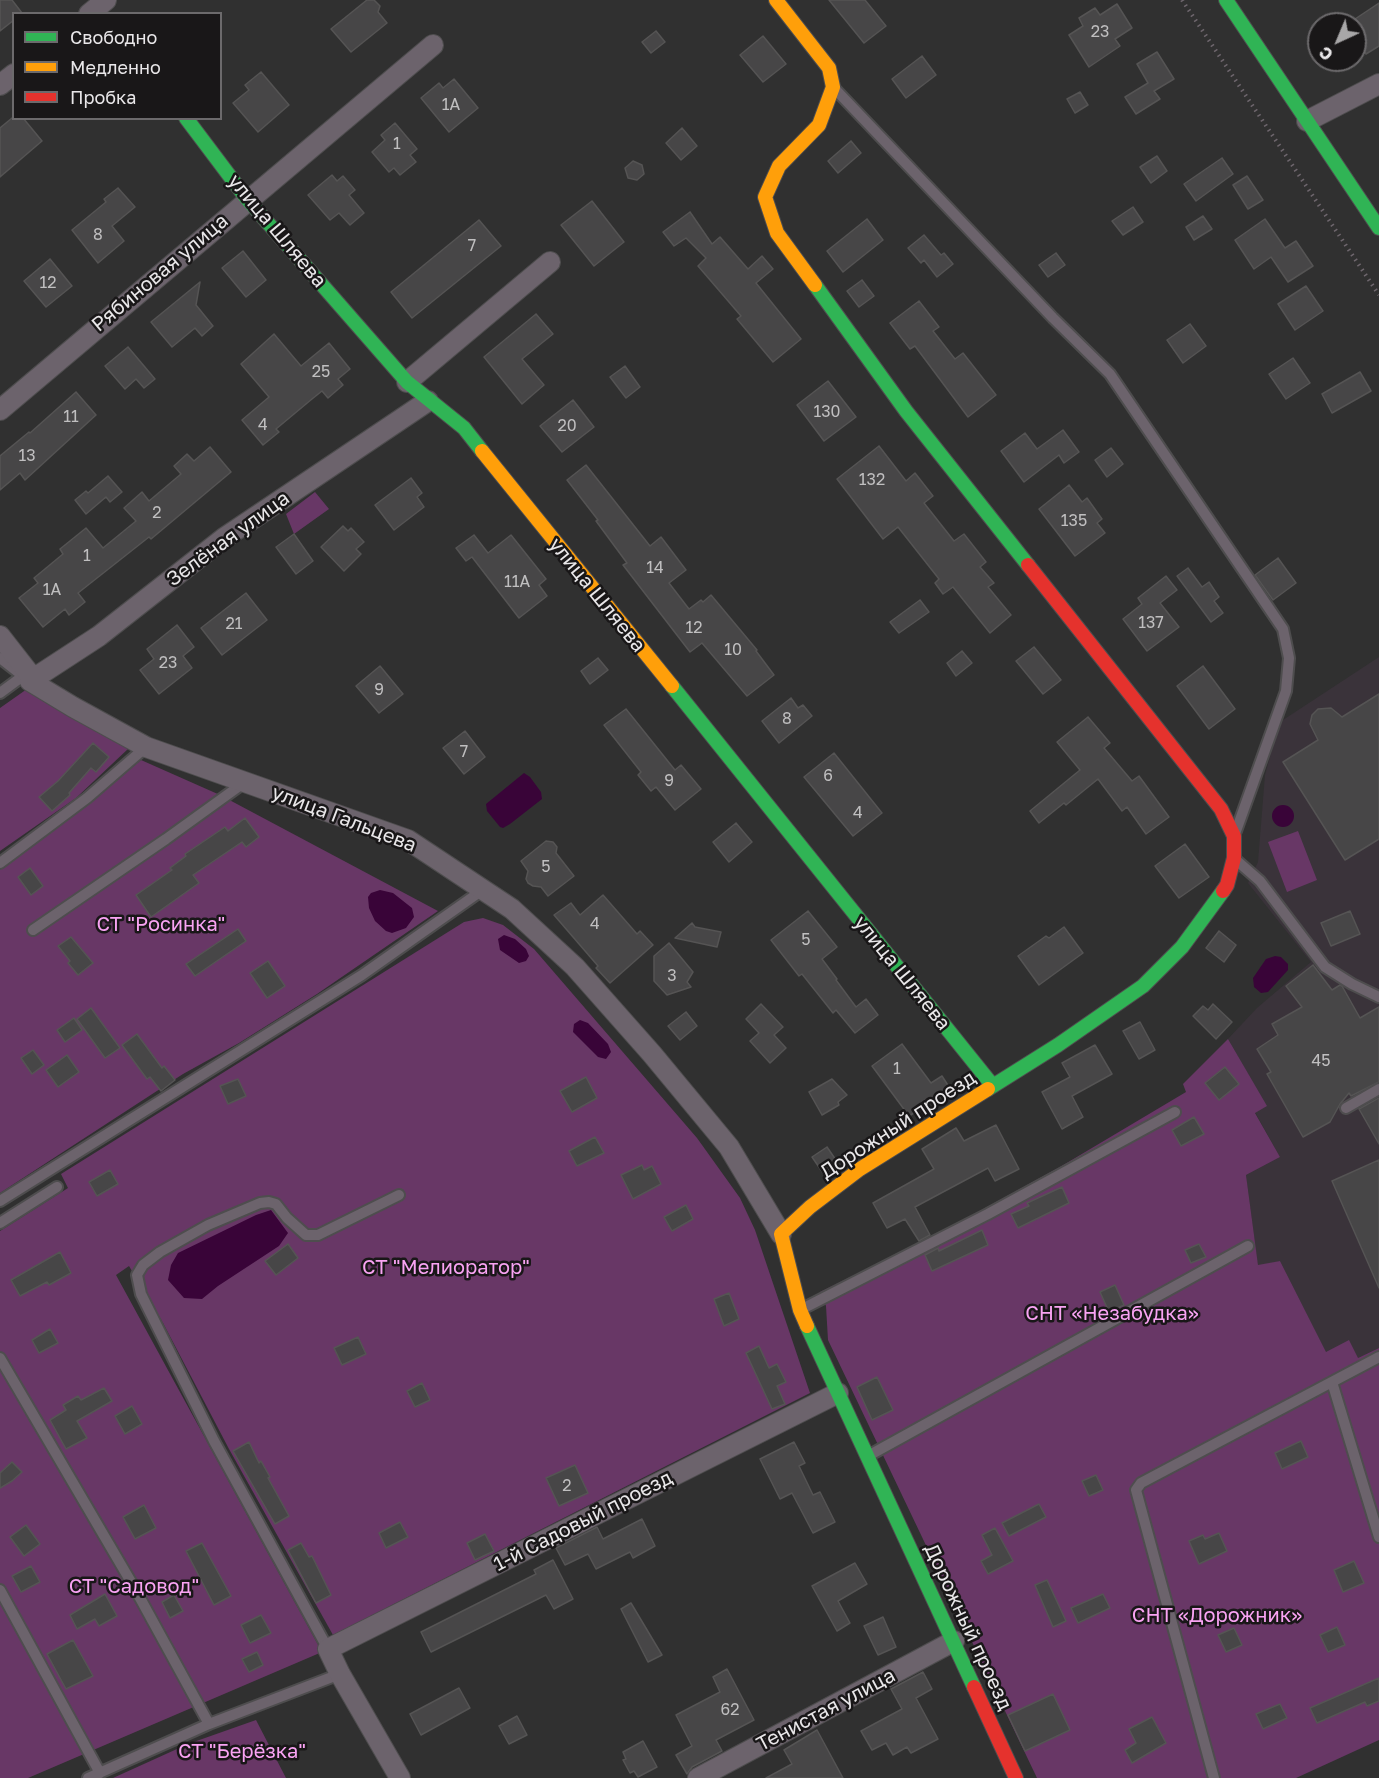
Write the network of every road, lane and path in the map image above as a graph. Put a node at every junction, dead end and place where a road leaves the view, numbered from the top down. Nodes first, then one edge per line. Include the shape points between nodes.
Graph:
1 (776, 0) edge
2 (1182, 0) edge
3 (1226, 0) edge
4 (433, 45) dead end
5 (12, 76) edge
6 (1379, 84) edge
7 (0, 85) edge
8 (833, 87) junction
9 (188, 120) edge
10 (1307, 121) junction
11 (247, 199) junction
12 (1379, 228) edge
13 (550, 262) dead end
14 (1379, 295) edge
15 (407, 382) junction
16 (428, 400) junction
17 (0, 410) edge
18 (0, 636) edge
19 (0, 658) edge
20 (27, 679) junction
21 (0, 693) edge
22 (146, 747) junction
23 (245, 782) junction
24 (1234, 836) junction
25 (1234, 858) junction
26 (0, 863) edge
27 (484, 889) junction
28 (33, 930) dead end
29 (1379, 997) edge
30 (993, 1086) junction
31 (1379, 1089) edge
32 (1346, 1108) dead end
33 (1175, 1112) dead end
34 (57, 1187) dead end
35 (399, 1196) dead end
36 (0, 1201) edge
37 (0, 1223) edge
38 (781, 1234) junction
39 (1248, 1246) dead end
40 (800, 1310) junction
41 (1379, 1357) edge
42 (0, 1358) edge
43 (1332, 1382) junction
44 (838, 1393) junction
45 (868, 1456) junction
46 (1379, 1537) edge
47 (0, 1590) edge
48 (954, 1641) junction
49 (328, 1649) junction
50 (340, 1674) junction
51 (209, 1724) junction
52 (100, 1773) junction
53 (88, 1778) edge
54 (400, 1778) edge
55 (698, 1778) edge
56 (1016, 1778) edge
57 (1214, 1778) edge

1 - 8 street via 830,68
2 - 14 path
3 - 10 street
4 - 11 street, Рябиновая улица
5 - 7 street
6 - 10 street
8 - 24 lane via 1110,374 1283,629 1289,658 1286,691
8 - 24 street via 819,125 779,166 765,197 777,233 906,411 1221,809
9 - 11 street, улица Шляева
10 - 12 street
11 - 15 street, улица Шляева
11 - 17 street, Рябиновая улица
13 - 15 street
15 - 16 street, улица Шляева
16 - 20 street, Зелёная улица via 224,538 99,636
16 - 30 street, улица Шляева via 464,428
18 - 20 street, улица Гальцева via 32,677
19 - 20 lane
20 - 21 lane
20 - 22 street, улица Гальцева
22 - 23 street, улица Гальцева
22 - 26 lane via 87,798
23 - 27 street, улица Гальцева via 408,840
23 - 28 lane
24 - 25 street, Дорожный проезд
25 - 29 lane via 1260,881 1326,967
25 - 30 street, Дорожный проезд via 1227,885 1209,912 1182,947 1143,986
27 - 36 lane via 362,975
27 - 38 street, улица Гальцева via 512,909 575,967 652,1054 729,1147
30 - 38 street, Дорожный проезд via 860,1169
31 - 32 lane
33 - 40 lane
34 - 37 lane
35 - 49 lane via 318,1235 306,1235 276,1204 260,1203 208,1225 160,1252 137,1275 141,1294 214,1441
38 - 40 street, Дорожный проезд
39 - 45 lane
40 - 44 street, Дорожный проезд
41 - 43 lane
42 - 51 lane
43 - 46 lane
43 - 57 lane via 1136,1490
44 - 45 street, Дорожный проезд
44 - 49 street, 1-й Садовый проезд
45 - 48 street, Дорожный проезд
47 - 52 lane
48 - 55 street, Тенистая улица
48 - 56 street, Дорожный проезд
49 - 50 street
50 - 51 lane
50 - 54 street
51 - 52 lane
52 - 53 lane

